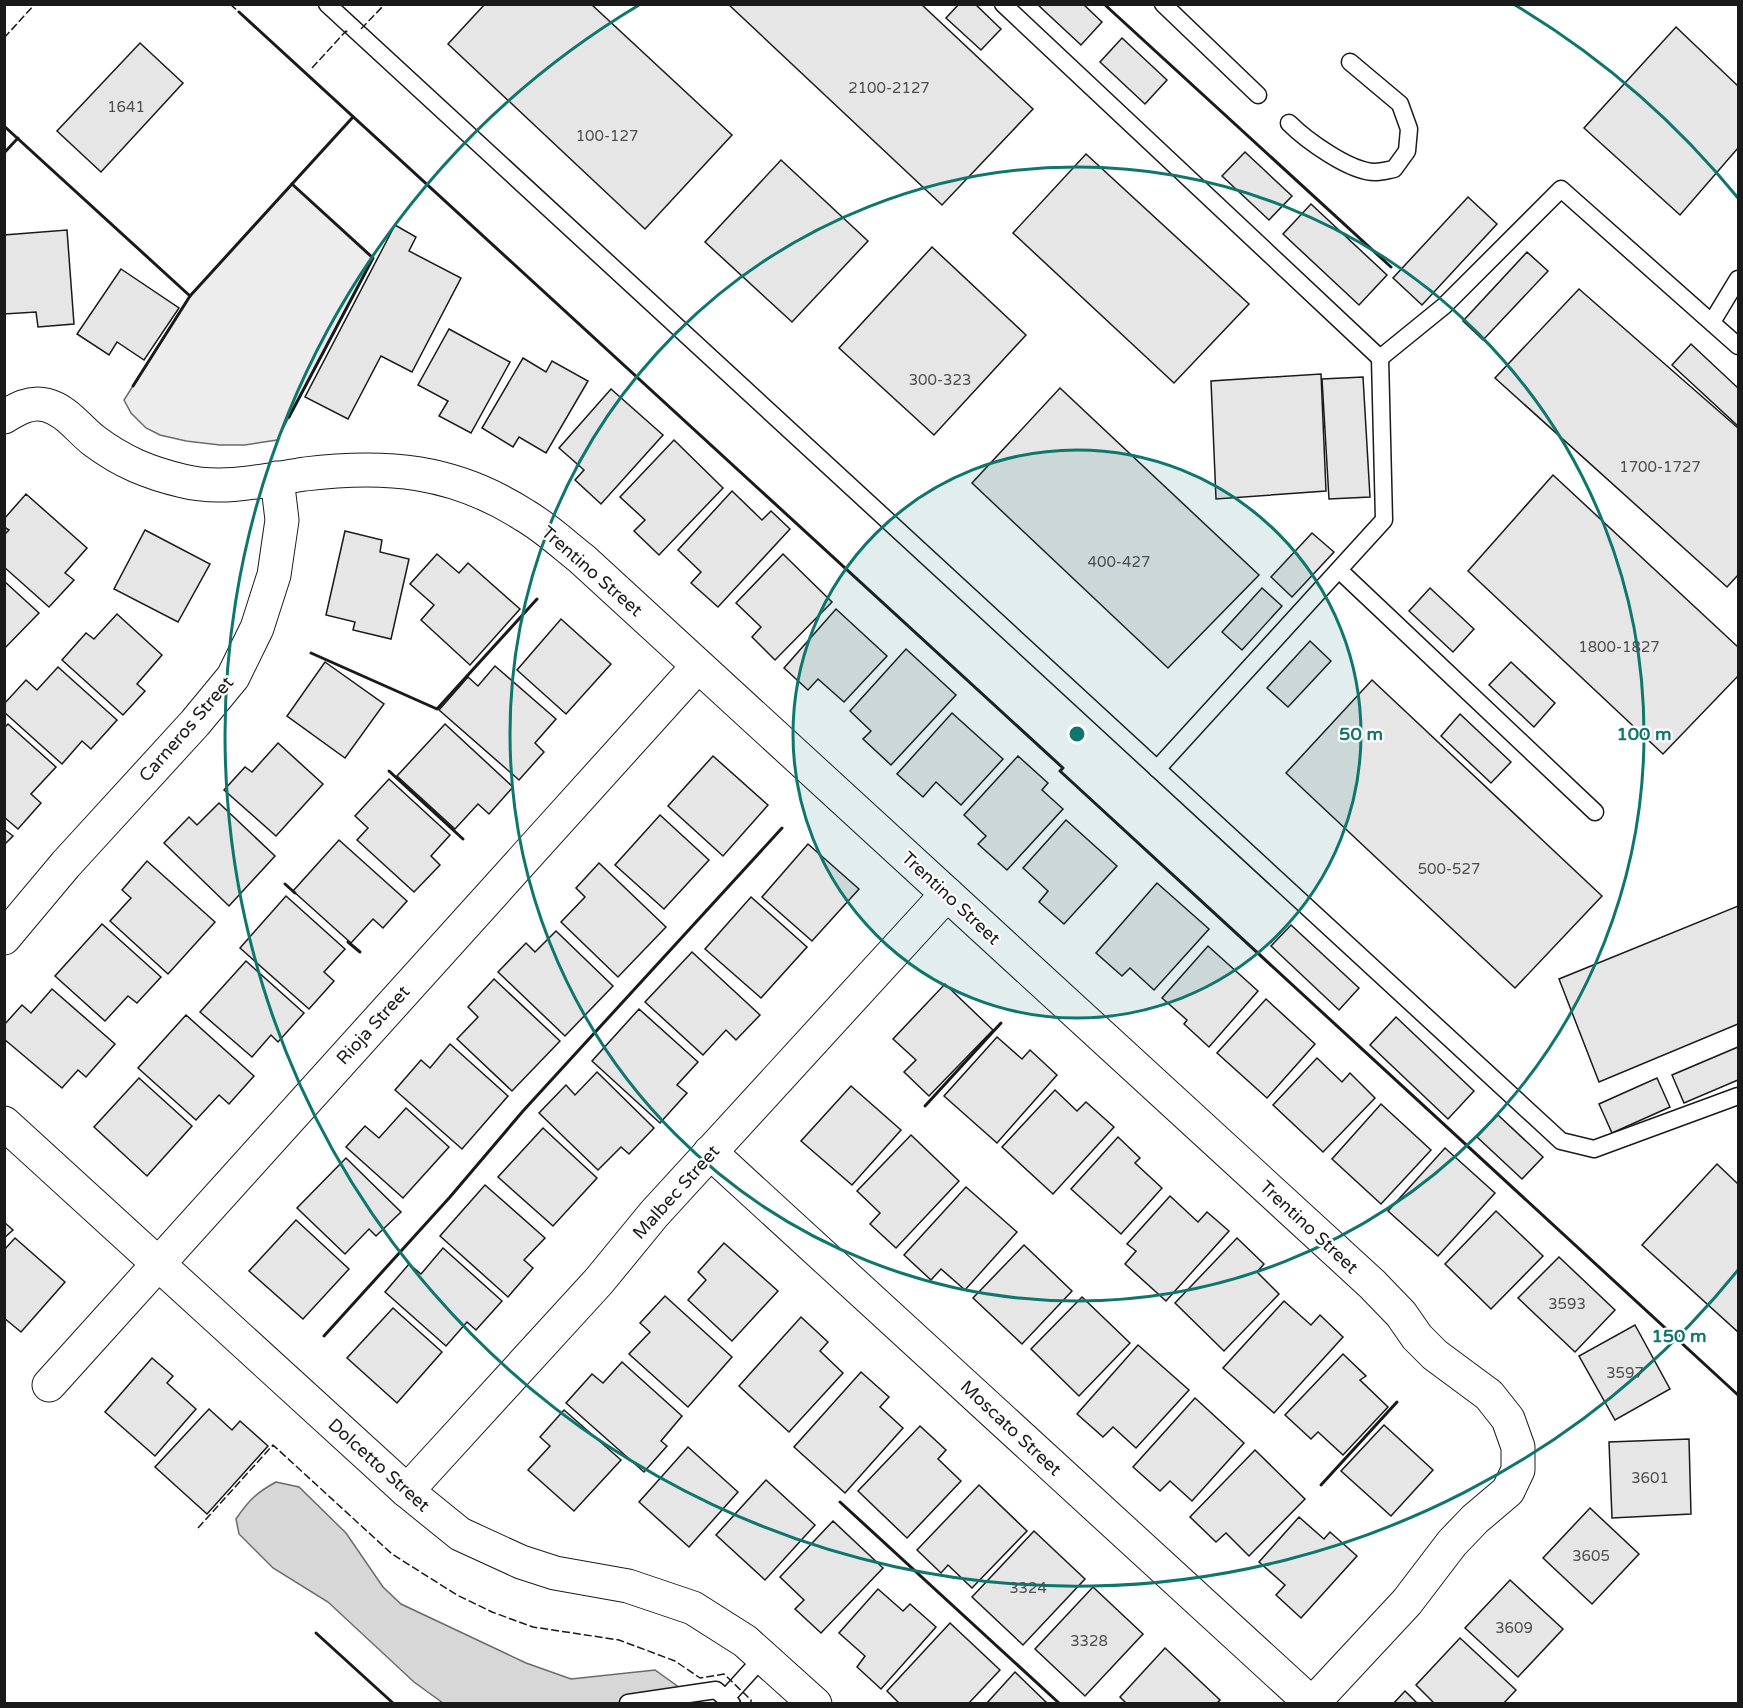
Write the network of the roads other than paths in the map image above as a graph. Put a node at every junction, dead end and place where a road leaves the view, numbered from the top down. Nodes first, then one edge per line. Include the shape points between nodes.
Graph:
1 (327, 4) edge
2 (1003, 4) edge
3 (1163, 4) edge
4 (1350, 62) dead end
5 (1258, 95) dead end
6 (1289, 123) dead end
7 (1738, 279) edge
8 (1712, 322) junction
9 (1738, 346) edge
10 (1380, 358) junction
11 (4, 417) edge
12 (277, 478) junction
13 (1339, 570) junction
14 (698, 666) junction
15 (1157, 769) junction
16 (1595, 812) dead end
17 (947, 894) junction
18 (4, 938) edge
19 (1738, 1096) edge
20 (4, 1123) edge
21 (710, 1152) junction
22 (159, 1264) junction
23 (49, 1385) dead end
24 (407, 1491) junction
25 (764, 1657) junction
26 (729, 1701) edge
27 (628, 1703) edge
28 (815, 1704) edge
29 (1312, 1704) edge

1 - 15 lane
2 - 10 lane
3 - 5 lane
4 - 6 lane via 1400,104 1409,129 1407,151 1394,169 1373,172 1348,164 1304,139
7 - 8 lane
8 - 9 lane
8 - 10 lane via 1561,189 1444,306
10 - 13 lane via 1384,520
11 - 12 street, Trentino Street via 22,405 46,405 140,469 195,484 226,485
12 - 14 street, Trentino Street via 397,470 431,475 486,495 549,532
12 - 18 street, Carneros Street via 282,520 274,575 257,628 233,677
13 - 15 lane
13 - 16 lane
14 - 17 street, Trentino Street
14 - 22 street, Rioja Street
15 - 19 lane via 1561,1142 1594,1149
17 - 21 street, Malbec Street
17 - 29 street, Trentino Street via 1372,1284 1435,1355 1489,1395 1508,1419 1518,1447 1518,1470 1508,1491 1452,1543 1407,1602
20 - 22 street, Dolcetto Street
21 - 24 street, Malbec Street via 599,1281
21 - 29 street, Moscato Street
22 - 23 street, Rioja Street
22 - 24 street, Dolcetto Street
24 - 25 street, Dolcetto Street via 460,1534 489,1548 555,1573 628,1586 693,1608
25 - 26 lane
25 - 28 street, Dolcetto Street
26 - 27 lane via 716,1690

